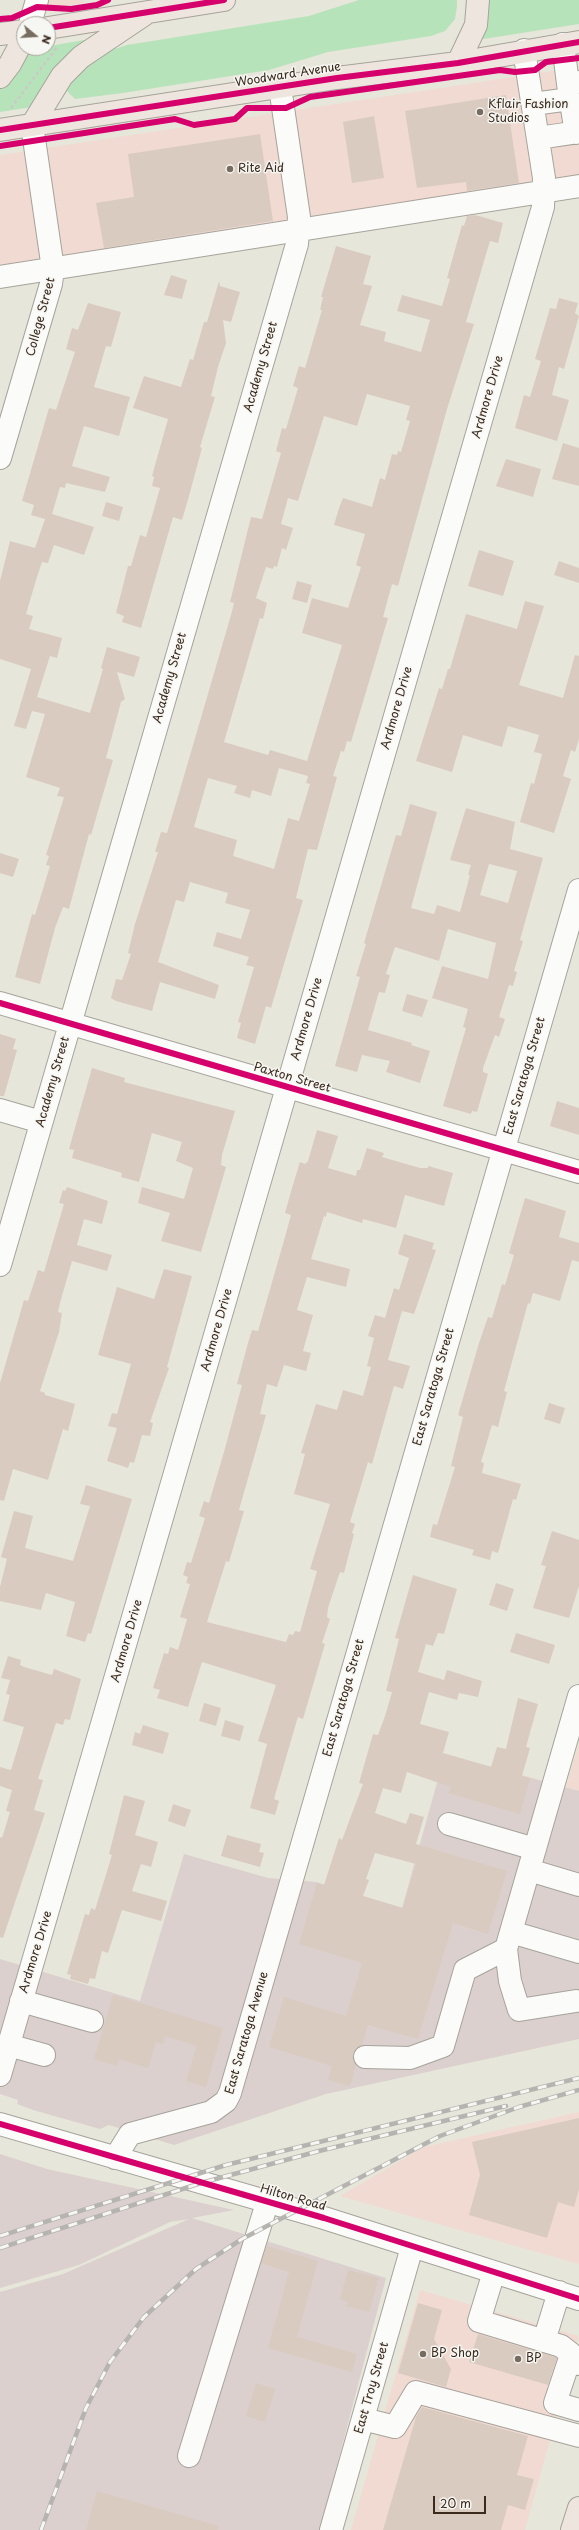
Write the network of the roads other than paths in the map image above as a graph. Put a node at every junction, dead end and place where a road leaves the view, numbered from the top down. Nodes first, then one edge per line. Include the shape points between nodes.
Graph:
1 (37, 0) edge
2 (224, 0) edge
3 (478, 0) edge
4 (149, 11) junction
5 (32, 16) edge
6 (16, 32) edge
7 (0, 34) edge
8 (56, 36) edge
9 (571, 43) edge
10 (524, 50) junction
11 (16, 53) edge
12 (458, 63) junction
13 (0, 77) edge
14 (280, 87) junction
15 (574, 96) edge
16 (532, 104) junction
17 (32, 125) junction
18 (0, 130) edge
19 (577, 132) edge
20 (538, 138) junction
21 (579, 186) edge
22 (544, 192) junction
23 (300, 231) junction
24 (53, 269) junction
25 (0, 277) edge
26 (0, 458) edge
27 (579, 890) edge
28 (0, 1003) edge
29 (70, 1024) junction
30 (287, 1087) junction
31 (0, 1110) edge
32 (41, 1122) junction
33 (504, 1150) junction
34 (579, 1172) edge
35 (0, 1265) edge
36 (579, 1696) edge
37 (449, 1824) dead end
38 (535, 1849) junction
39 (529, 1870) junction
40 (290, 1884) joint
41 (579, 1885) edge
42 (509, 1941) junction
43 (579, 1952) edge
44 (576, 2001) dead end
45 (12, 2013) edge
46 (92, 2022) dead end
47 (8, 2044) junction
48 (44, 2055) dead end
49 (365, 2057) dead end
50 (0, 2075) edge
51 (0, 2124) edge
52 (115, 2158) junction
53 (267, 2202) junction
54 (412, 2247) junction
55 (494, 2272) junction
56 (569, 2295) edge
57 (544, 2341) junction
58 (574, 2363) edge
59 (579, 2410) edge
60 (363, 2419) junction
61 (579, 2436) edge
62 (189, 2456) dead end
63 (579, 2508) edge
64 (331, 2530) edge
65 (572, 2530) edge

1 - 5 street
2 - 4 main road
3 - 12 main road via 476,25
4 - 8 main road
4 - 17 main road via 118,35 81,57 62,76
6 - 7 main road
9 - 10 main road, Woodward Avenue
9 - 15 street
10 - 12 main road, Woodward Avenue
10 - 16 street, Ardmore Drive
11 - 13 main road
12 - 14 main road, Woodward Avenue
14 - 17 main road, Woodward Avenue
14 - 23 street, Academy Street
15 - 16 street
15 - 19 street
16 - 20 street, Ardmore Drive
17 - 18 main road, Woodward Avenue
17 - 24 street, College Street
19 - 20 street
20 - 22 street, Ardmore Drive
21 - 22 street
22 - 23 street
22 - 30 street, Ardmore Drive via 543,207
23 - 24 street
23 - 29 street, Academy Street
24 - 25 street
24 - 26 street, College Street via 51,284
27 - 33 street, East Saratoga Street
28 - 29 street, Paxton Street
29 - 30 street, Paxton Street
29 - 32 street, Academy Street
30 - 33 street, Paxton Street
30 - 45 street, Ardmore Drive
31 - 32 street
32 - 35 street, Academy Street
33 - 34 street, Paxton Street
33 - 40 street, East Saratoga Street
36 - 38 street
37 - 38 street
38 - 39 street
39 - 41 street
39 - 42 street
40 - 52 street, East Saratoga Avenue via 226,2101 211,2112 130,2134
42 - 43 street
42 - 44 street via 510,1981 519,2010
42 - 49 street via 465,1970 443,2046 410,2058
45 - 46 street
45 - 47 street, Ardmore Drive
47 - 48 street
47 - 50 street, Ardmore Drive
51 - 52 street, Hilton Road
52 - 53 street, Hilton Road
53 - 54 street, Hilton Road
53 - 62 street
54 - 55 street, Hilton Road
54 - 60 street, East Troy Street
55 - 56 street, Hilton Road
55 - 57 street via 479,2321
56 - 57 street
57 - 58 street via 561,2346 570,2353
58 - 59 street via 555,2403
60 - 61 street via 395,2427 416,2392
60 - 64 street, East Troy Street
63 - 65 main road

